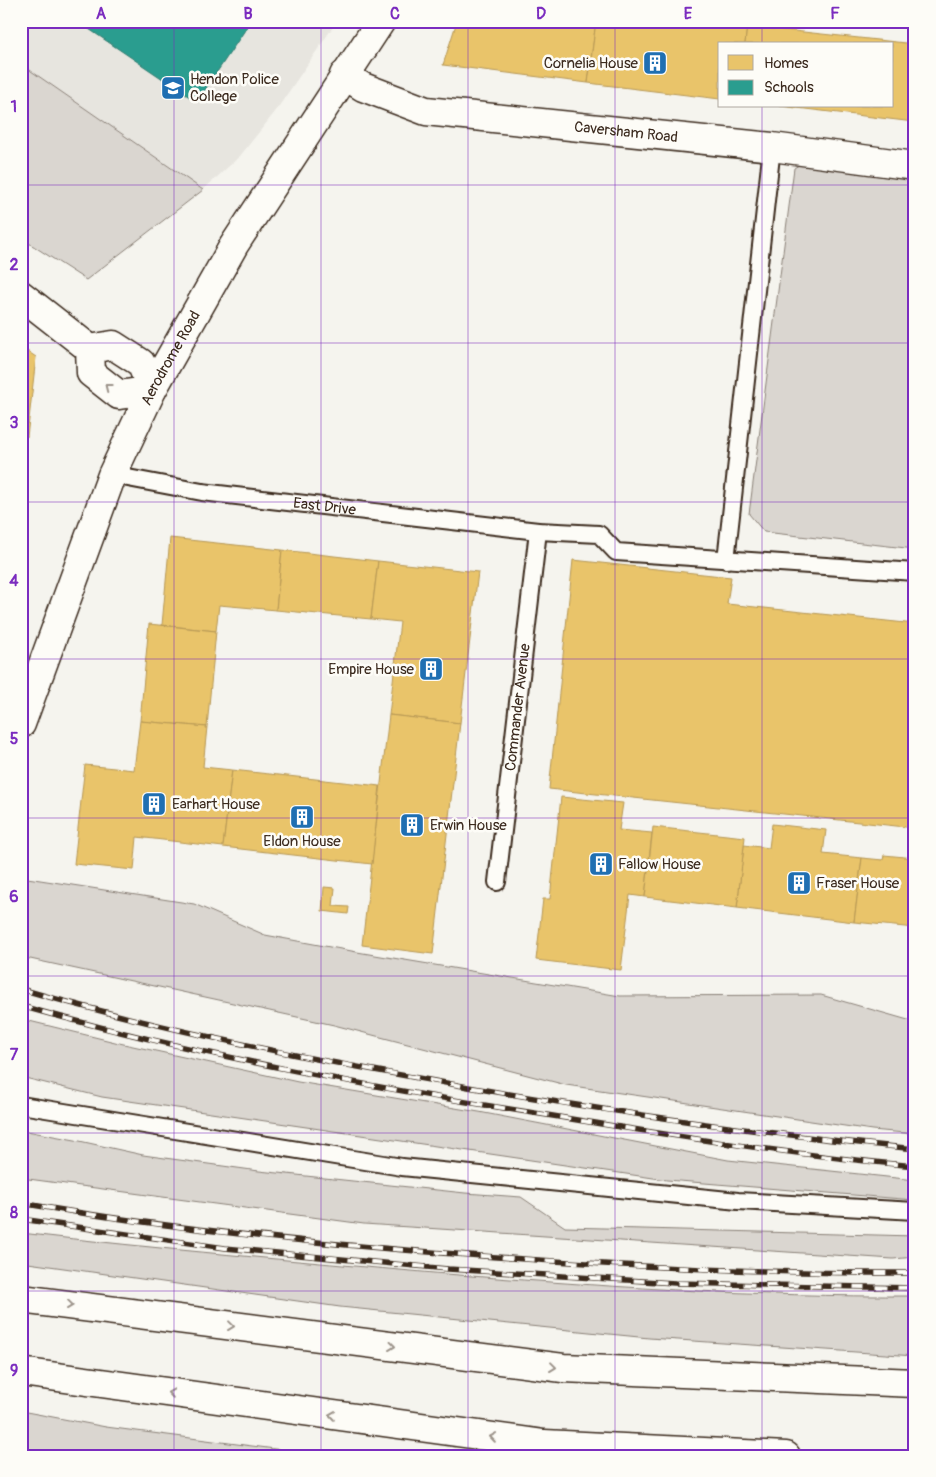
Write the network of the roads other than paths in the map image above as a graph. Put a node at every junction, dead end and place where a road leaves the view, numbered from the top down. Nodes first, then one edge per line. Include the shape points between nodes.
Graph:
1 (381, 21) edge
2 (344, 75) junction
3 (772, 146) junction
4 (915, 166) edge
5 (21, 295) edge
6 (90, 349) junction
7 (152, 390) junction
8 (112, 475) junction
9 (538, 531) junction
10 (726, 560) junction
11 (915, 572) edge
12 (21, 724) edge
13 (497, 882) dead end
14 (21, 1105) edge
15 (915, 1211) edge
16 (21, 1299) edge
17 (21, 1372) edge
18 (915, 1383) edge
19 (786, 1456) edge

1 - 2 main road, Aerodrome Road
2 - 3 main road, Caversham Road via 363,87 426,111
2 - 7 main road, Aerodrome Road via 234,245
3 - 4 main road, Caversham Road
3 - 10 lane
5 - 6 main road
6 - 7 main road via 113,345 141,362
7 -> 6 main road via 119,395 91,373
7 - 8 main road, Aerodrome Road
8 - 9 lane, East Drive via 202,492
8 - 12 main road, Aerodrome Road
9 - 10 lane, East Drive via 599,534 616,552
9 - 13 lane, Commander Avenue
10 - 11 lane, East Drive
14 - 15 lane via 402,1167 738,1201
16 -> 18 main road via 563,1368
19 -> 17 main road via 544,1444

